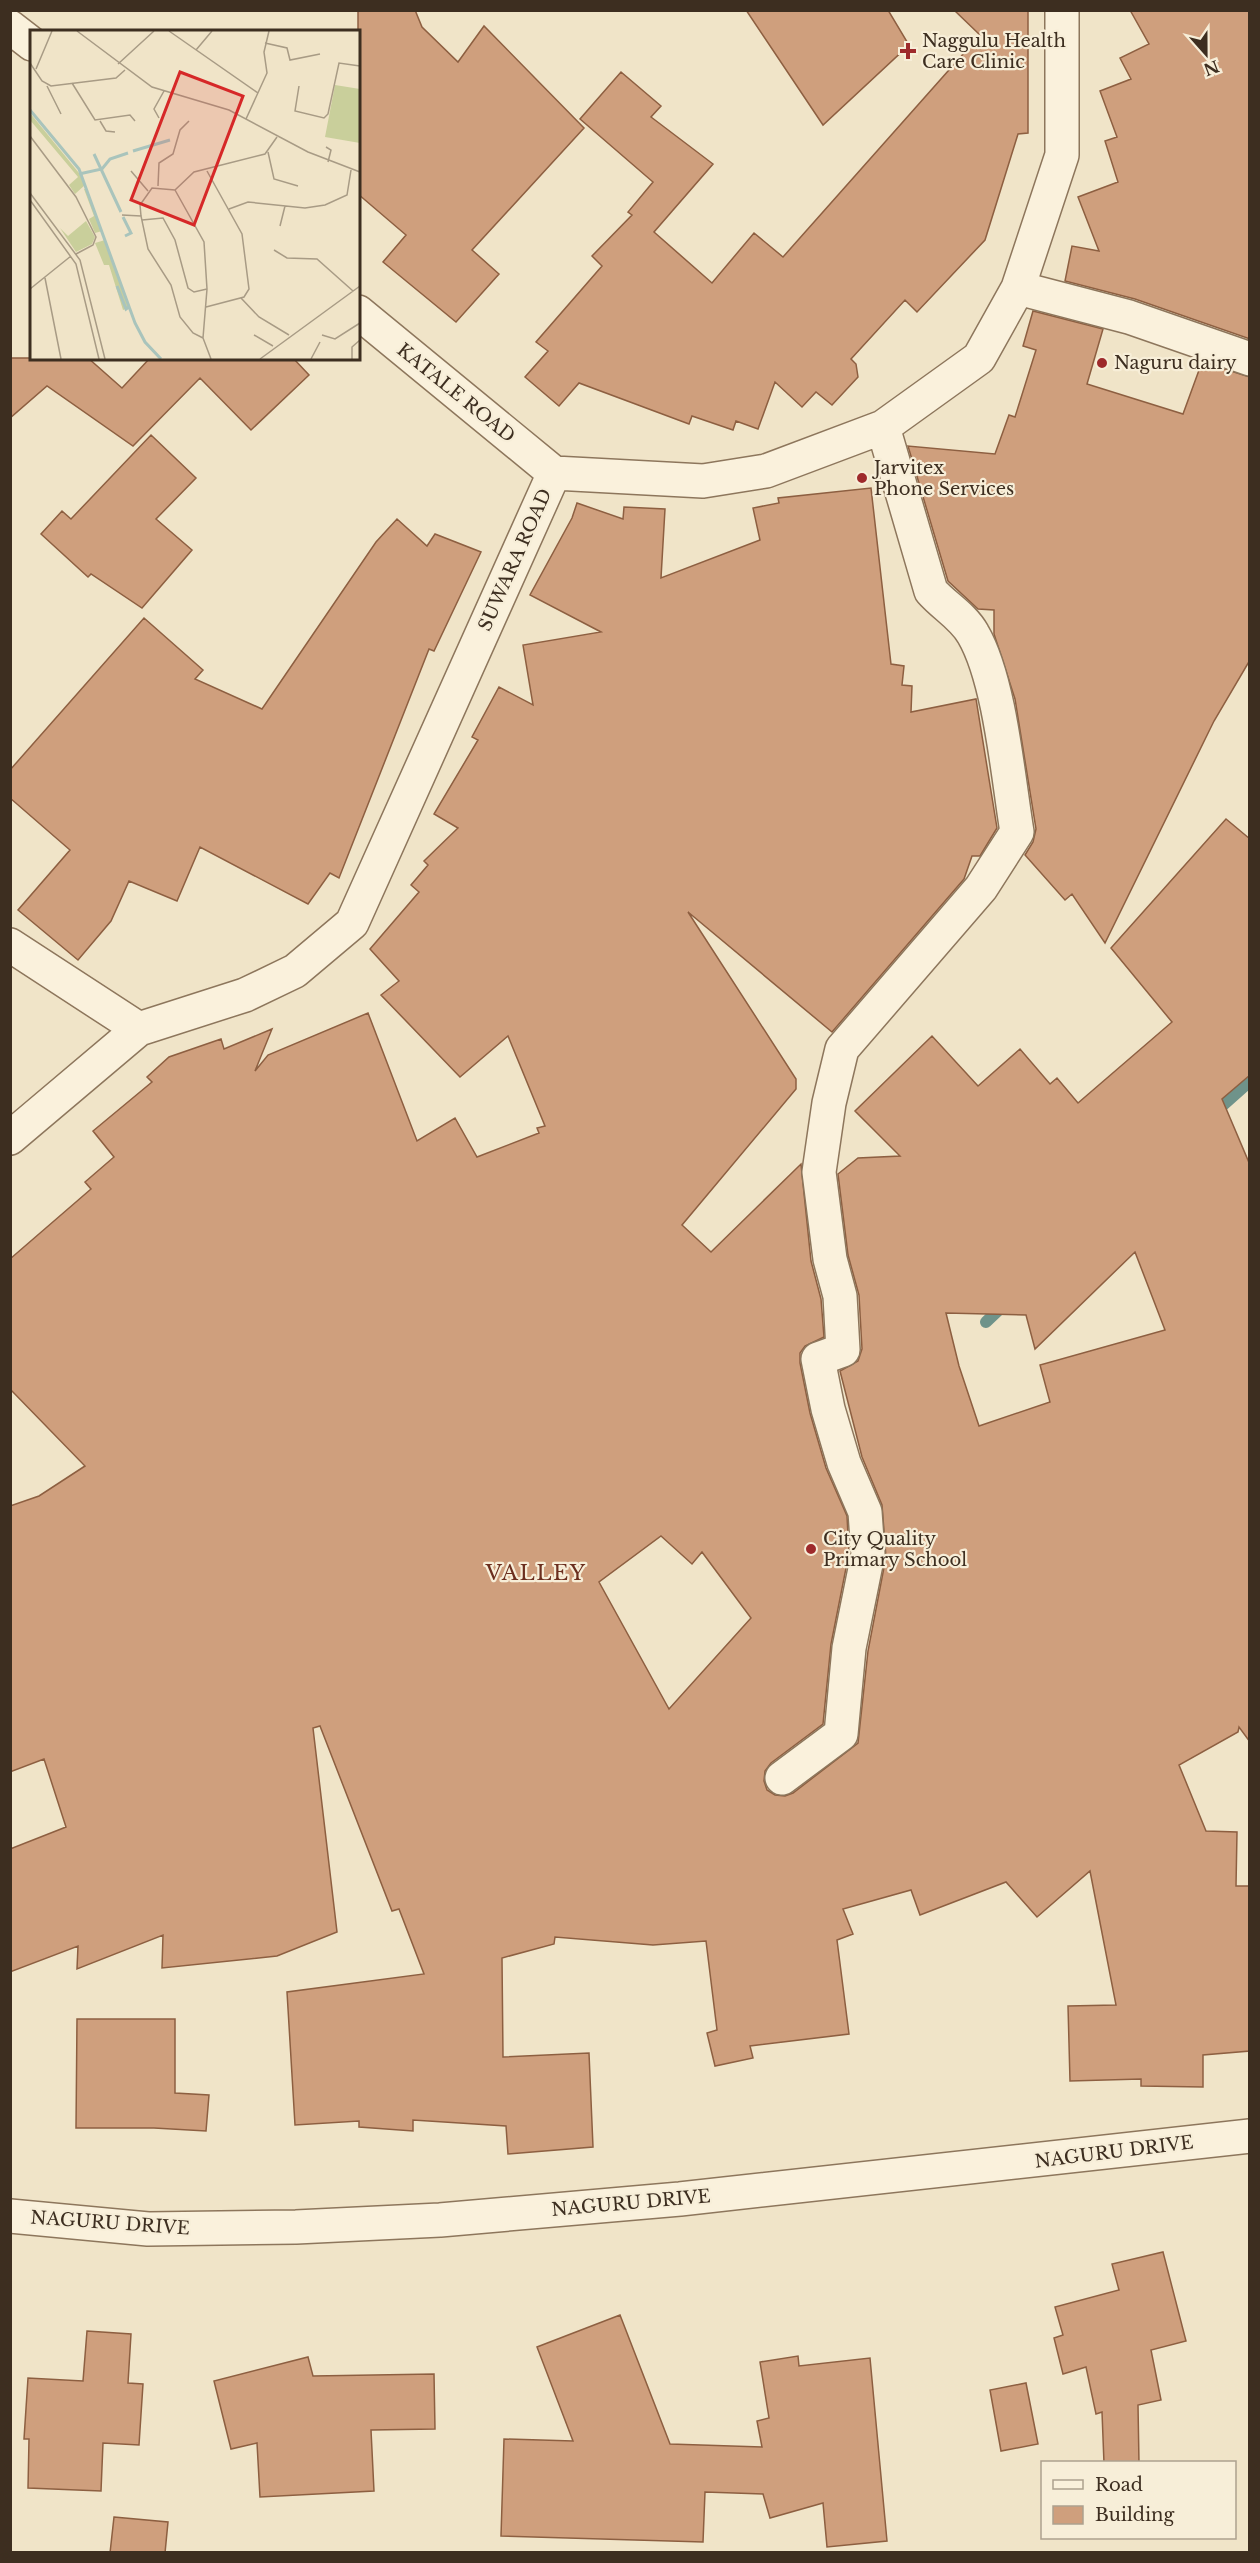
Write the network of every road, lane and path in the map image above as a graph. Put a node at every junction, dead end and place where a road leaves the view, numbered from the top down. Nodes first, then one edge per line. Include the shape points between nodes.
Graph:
1 (1062, 10) edge
2 (10, 27) edge
3 (30, 42) edge
4 (1018, 288) junction
5 (360, 314) edge
6 (1250, 359) edge
7 (883, 427) junction
8 (554, 473) junction
9 (10, 945) edge
10 (139, 1029) junction
11 (10, 1138) edge
12 (782, 1778) dead end
13 (1250, 2136) edge
14 (10, 2216) edge

1 - 4 street, SUWARA ROAD via 1062,155
2 - 3 street
4 - 6 street via 1129,317
4 - 7 street, SUWARA ROAD via 979,358
5 - 8 street, KATALE ROAD
7 - 8 street, SUWARA ROAD via 766,471 703,481
7 - 12 street via 931,591 974,635 992,686 1017,832 981,888 842,1049 819,1172 830,1259 840,1296 843,1350 819,1359 844,1463 865,1512 868,1554 849,1648 841,1734
8 - 10 street, SUWARA ROAD via 352,923 295,971 245,995
9 - 10 street
10 - 11 street, SUWARA ROAD
13 - 14 street, NAGURU DRIVE via 704,2197 440,2220 148,2229

